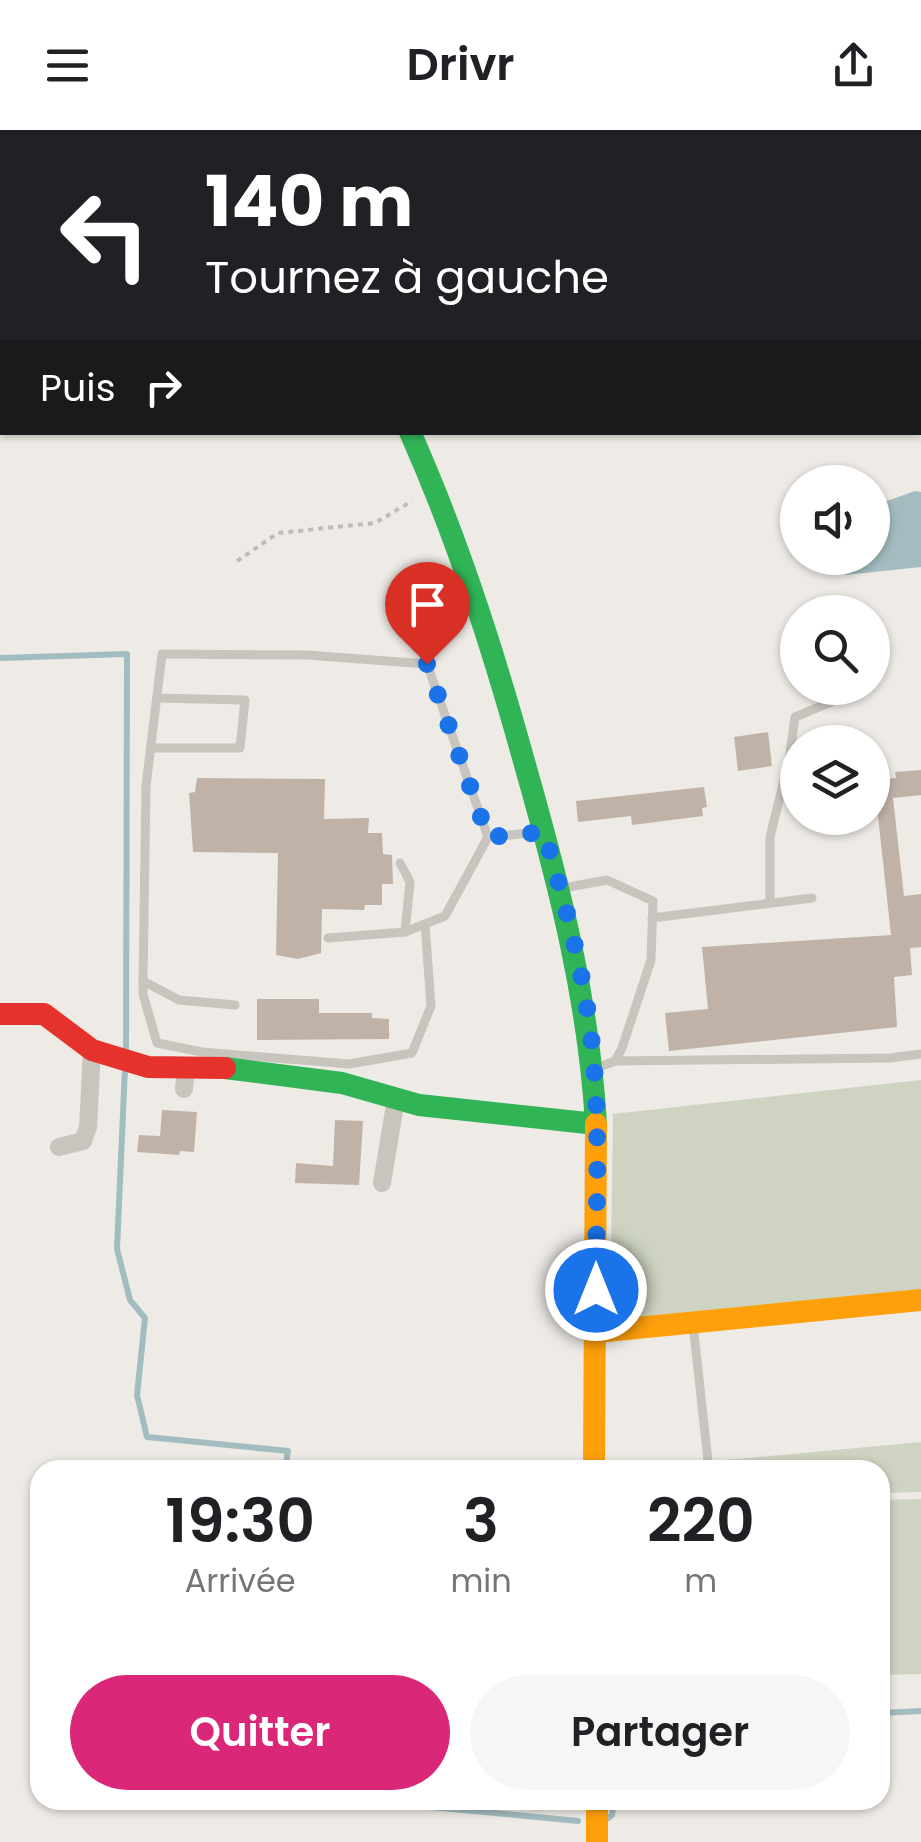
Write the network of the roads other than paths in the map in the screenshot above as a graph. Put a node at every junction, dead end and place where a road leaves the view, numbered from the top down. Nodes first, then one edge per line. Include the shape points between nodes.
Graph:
1 (411, 435) edge
2 (157, 698) junction
3 (823, 705) edge
4 (152, 748) junction
5 (544, 832) junction
6 (488, 837) junction
7 (400, 863) dead end
8 (560, 888) junction
9 (812, 898) dead end
10 (770, 903) junction
11 (652, 918) junction
12 (425, 924) junction
13 (405, 932) junction
14 (328, 938) dead end
15 (144, 981) junction
16 (235, 1005) dead end
17 (0, 1014) edge
18 (92, 1050) junction
19 (921, 1054) edge
20 (605, 1065) junction
21 (396, 1098) junction
22 (596, 1124) junction
23 (59, 1147) dead end
24 (382, 1183) dead end
25 (921, 1300) edge
26 (693, 1322) junction
27 (596, 1332) junction
28 (594, 1460) edge
29 (708, 1460) edge
30 (596, 1810) edge
31 (598, 1842) edge

1 - 5 street via 490,638
2 - 4 lane
2 - 4 lane via 245,700 240,748
2 - 6 lane via 162,654 427,664
3 - 10 lane via 795,717 770,838
4 - 15 lane
5 - 6 lane
5 - 8 street
6 - 12 lane via 445,916
7 - 13 lane via 410,882
8 - 11 lane via 607,880 652,901
8 - 20 street
9 - 10 lane
10 - 11 lane
11 - 20 lane via 650,960
12 - 13 lane
12 - 15 lane via 430,1006 412,1052 349,1064 156,1043
13 - 14 lane
15 - 16 lane via 179,1000
17 - 18 street via 44,1014
18 - 21 street via 185,1078 227,1068 342,1083
18 - 23 street via 88,1127 83,1141
19 - 20 lane
20 - 22 street
21 - 22 street
21 - 24 street
22 - 27 street
25 - 26 street
26 - 27 street
26 - 29 lane
27 - 28 street
30 - 31 street

